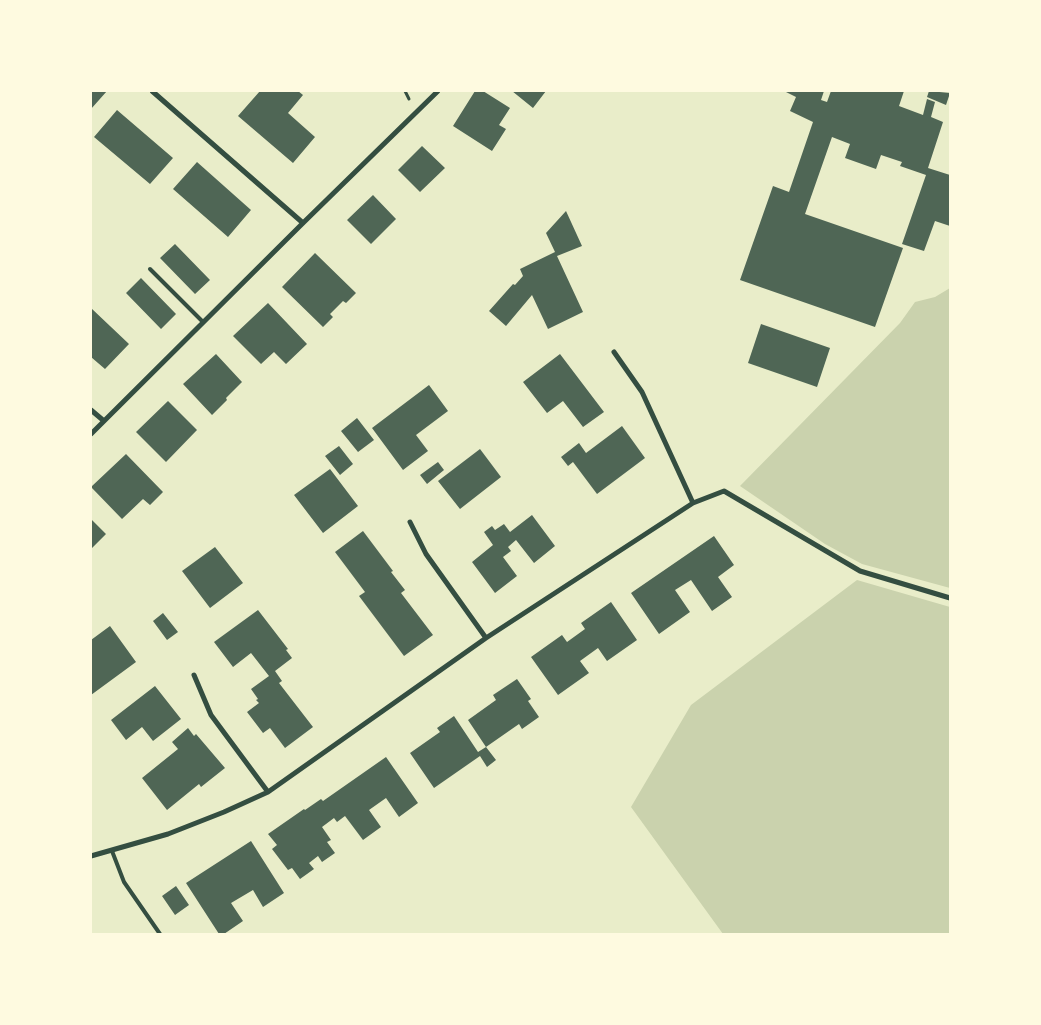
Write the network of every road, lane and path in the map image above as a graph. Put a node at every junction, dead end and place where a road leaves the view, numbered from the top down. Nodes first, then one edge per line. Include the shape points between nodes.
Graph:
1 (152, 91) edge
2 (438, 91) edge
3 (303, 223) junction
4 (150, 269) dead end
5 (203, 322) junction
6 (614, 352) dead end
7 (91, 410) edge
8 (104, 422) junction
9 (91, 434) edge
10 (693, 503) junction
11 (410, 522) dead end
12 (950, 598) edge
13 (486, 638) junction
14 (194, 676) dead end
15 (268, 792) junction
16 (112, 851) junction
17 (91, 856) edge
18 (160, 934) edge

1 - 3 street
2 - 3 street
3 - 5 street
4 - 5 lane
5 - 8 street
6 - 10 street via 642,392
7 - 8 street
8 - 9 street
10 - 12 street via 724,491 860,571
10 - 13 street
11 - 13 street via 426,554
13 - 15 street
14 - 15 street via 211,715
15 - 16 street via 168,834
16 - 17 street
16 - 18 lane via 124,882

